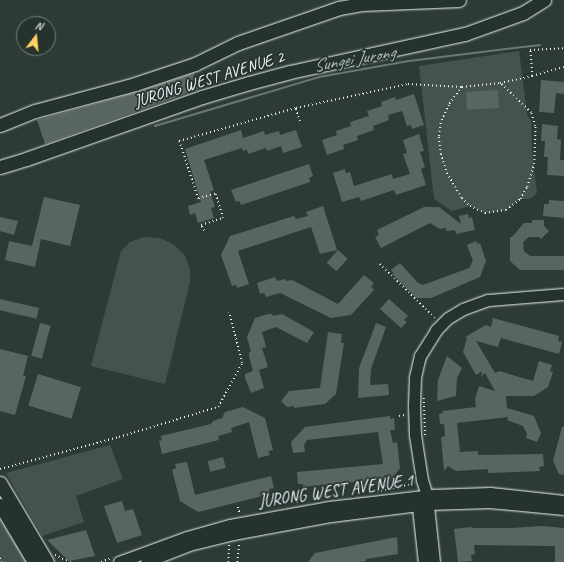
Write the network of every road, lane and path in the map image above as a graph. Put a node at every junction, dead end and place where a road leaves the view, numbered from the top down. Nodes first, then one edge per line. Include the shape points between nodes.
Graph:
1 (459, 0) edge
2 (544, 0) edge
3 (564, 48) edge
4 (564, 67) edge
5 (532, 76) junction
6 (500, 83) junction
7 (462, 87) junction
8 (296, 108) junction
9 (301, 124) dead end
10 (0, 125) edge
11 (0, 167) edge
12 (204, 231) dead end
13 (380, 264) dead end
14 (564, 294) edge
15 (229, 313) dead end
16 (438, 320) dead end
17 (424, 398) dead end
18 (409, 415) dead end
19 (399, 416) dead end
20 (425, 441) dead end
21 (0, 469) edge
22 (412, 470) dead end
23 (0, 483) edge
24 (367, 493) dead end
25 (296, 494) dead end
26 (273, 497) dead end
27 (423, 500) junction
28 (564, 501) edge
29 (0, 505) edge
30 (293, 506) dead end
31 (238, 507) dead end
32 (281, 509) dead end
33 (564, 509) edge
34 (241, 518) dead end
35 (233, 534) junction
36 (39, 546) junction
37 (0, 558) edge
38 (116, 560) edge
39 (2, 562) edge
40 (34, 562) edge
41 (47, 562) edge
42 (57, 562) edge
43 (100, 562) edge
44 (146, 562) edge
45 (228, 562) edge
46 (237, 562) edge
47 (424, 562) edge
48 (434, 562) edge

1 - 10 main road, JURONG WEST AVENUE 2 via 362,4 339,8 238,44 195,64 135,84 35,111
2 - 11 main road, JURONG WEST AVENUE 2 via 523,13 465,34 249,83
3 - 5 path via 530,50
4 - 5 path
5 - 6 path
6 - 7 path
6 - 7 path via 531,113 536,126 534,164 527,187 520,198 506,210 485,213 470,206 462,198 447,172 441,154 441,123 449,105
7 - 8 path via 408,84
8 - 9 path
8 - 12 path via 179,141 198,199 215,194 223,218 201,225
13 - 16 path
14 - 27 street via 488,300 448,318 436,330 420,356 415,371 415,435
15 - 21 path via 242,363 218,407
17 - 20 path
18 - 19 path
22 - 24 path via 409,486
23 - 36 main road
25 - 30 path via 299,505
26 - 32 path via 275,510
27 - 28 street, JURONG WEST AVENUE 1 via 490,493
27 - 33 street, JURONG WEST AVENUE 1 via 492,502
27 - 35 street, JURONG WEST AVENUE 1
27 - 38 street, JURONG WEST AVENUE 1 via 329,507 230,525
27 - 47 street
27 - 48 street
29 - 40 main road
31 - 34 path
35 - 44 street, JURONG WEST AVENUE 1 via 189,545
35 - 45 path
35 - 46 path via 240,544
36 - 41 main road
36 - 42 main road
37 - 39 path
38 - 43 path

